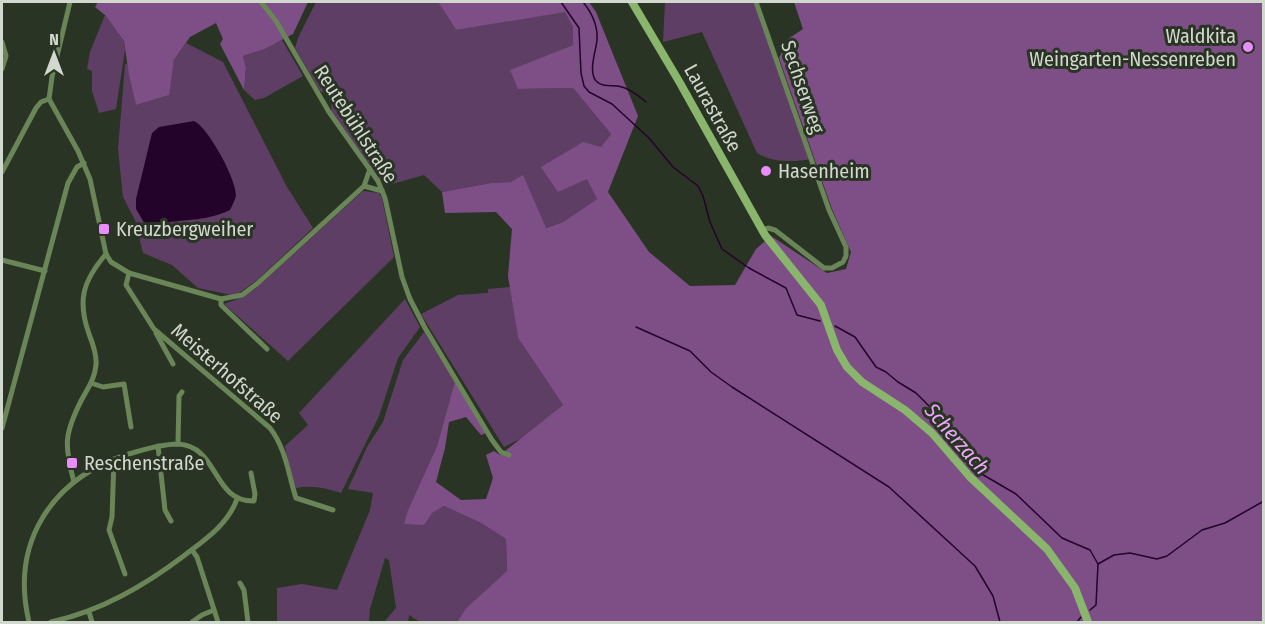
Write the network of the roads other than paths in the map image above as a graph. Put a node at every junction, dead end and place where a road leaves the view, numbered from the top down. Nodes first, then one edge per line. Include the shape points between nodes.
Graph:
1 (70, 2) edge
2 (261, 2) edge
3 (632, 2) edge
4 (756, 2) edge
5 (2, 42) edge
6 (2, 69) edge
7 (50, 99) junction
8 (84, 163) junction
9 (370, 169) junction
10 (2, 172) edge
11 (364, 186) junction
12 (382, 191) junction
13 (762, 230) junction
14 (106, 254) junction
15 (2, 260) edge
16 (45, 271) junction
17 (129, 273) junction
18 (220, 299) junction
19 (154, 329) junction
20 (267, 348) dead end
21 (173, 364) dead end
22 (91, 383) junction
23 (182, 392) dead end
24 (131, 427) dead end
25 (2, 428) edge
26 (178, 444) junction
27 (158, 446) junction
28 (509, 455) dead end
29 (114, 459) junction
30 (251, 473) dead end
31 (74, 482) junction
32 (237, 499) junction
33 (333, 510) dead end
34 (171, 521) dead end
35 (192, 550) junction
36 (125, 574) dead end
37 (240, 583) dead end
38 (214, 610) junction
39 (89, 612) junction
40 (29, 622) edge
41 (51, 622) edge
42 (92, 622) edge
43 (192, 622) edge
44 (218, 622) edge
45 (248, 622) edge
46 (1088, 622) edge

1 - 7 street
2 - 9 street, Reutebühlstraße via 329,112
3 - 13 street, Laurastraße
4 - 13 street, Sechserweg via 846,256 837,266 824,268 775,231
5 - 6 street via 6,56
7 - 8 street
7 - 10 street via 36,108
8 - 14 street
8 - 16 street via 68,183
9 - 11 street
9 - 12 street, Reutebühlstraße
11 - 12 street
11 - 18 street via 258,283 242,295
12 - 28 street, Reutebühlstraße via 402,277 414,306 492,440 501,452
13 - 46 street, Laurastraße via 821,305 837,350 848,367 932,434 970,477 1047,549 1075,588
14 - 17 street
14 - 22 street via 90,275 82,298 96,356
15 - 16 street
16 - 25 street
17 - 18 street
17 - 19 street, Meisterhofstraße via 126,285
18 - 20 street via 221,305
19 - 21 street, Meisterhofstraße
19 - 33 street, Meisterhofstraße via 270,428 284,450 296,498
22 - 24 street via 102,387 124,384
22 - 31 street via 66,436
23 - 26 street
26 - 27 street
26 - 32 street via 205,456 225,489
27 - 29 street
27 - 34 street via 165,510
29 - 31 street
29 - 36 street via 109,530
30 - 32 street via 254,501
31 - 40 street via 45,512 31,539 24,579
32 - 35 street via 218,529
35 - 38 street
35 - 39 street via 130,592
37 - 45 street
38 - 43 street
38 - 44 street
39 - 41 street
39 - 42 street

